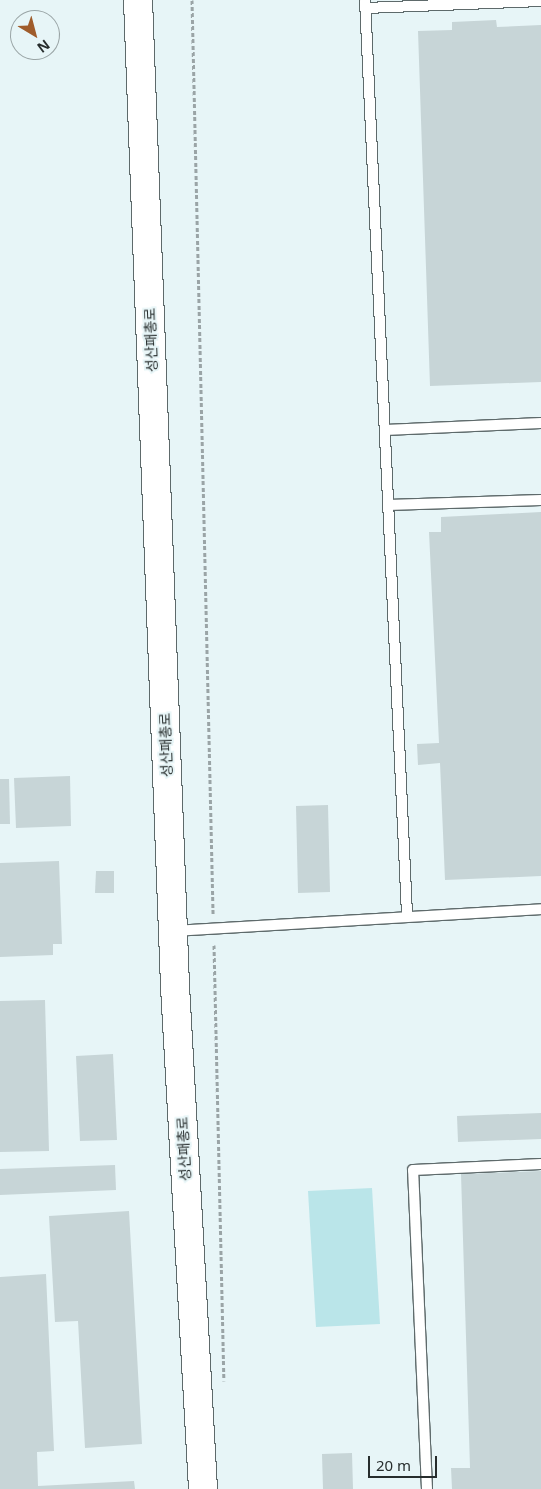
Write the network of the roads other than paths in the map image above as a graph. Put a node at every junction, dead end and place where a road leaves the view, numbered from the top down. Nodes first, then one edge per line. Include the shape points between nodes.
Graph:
1 (138, 0) edge
2 (541, 1) edge
3 (365, 4) edge
4 (541, 423) edge
5 (385, 430) junction
6 (541, 500) edge
7 (388, 505) junction
8 (541, 909) edge
9 (408, 915) junction
10 (173, 931) junction
11 (541, 1164) edge
12 (203, 1489) edge
13 (426, 1489) edge

1 - 10 main road, 성산패총로
2 - 3 lane
3 - 5 lane
4 - 5 lane
5 - 7 lane
6 - 7 lane
7 - 9 lane
8 - 9 lane
9 - 10 lane
10 - 12 main road, 성산패총로
11 - 13 lane via 413,1170

